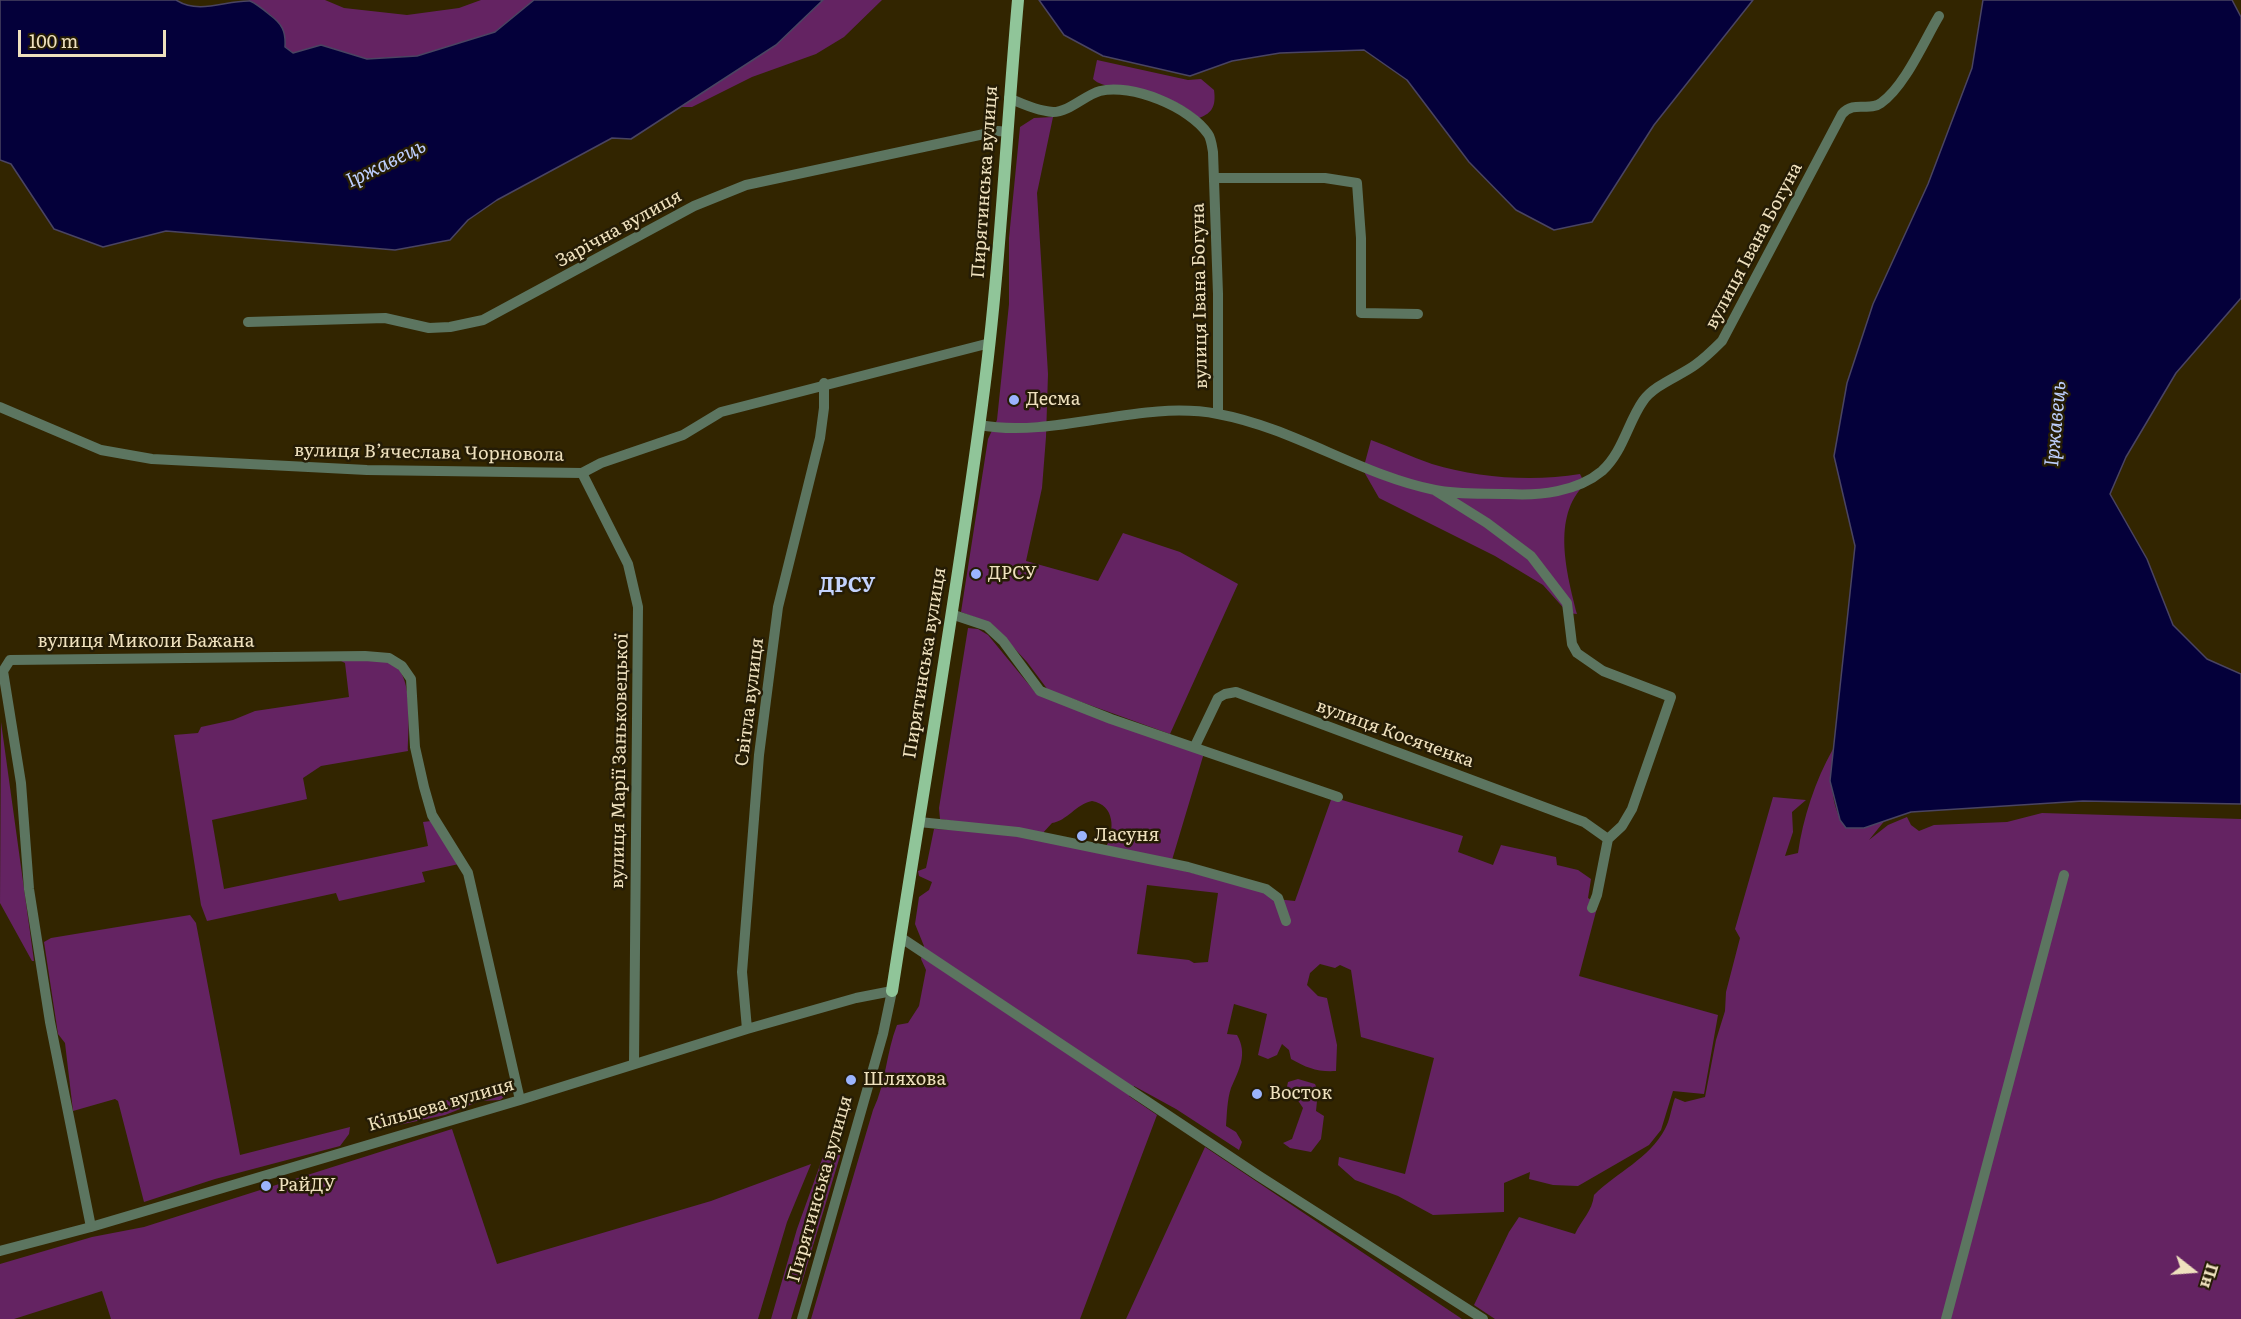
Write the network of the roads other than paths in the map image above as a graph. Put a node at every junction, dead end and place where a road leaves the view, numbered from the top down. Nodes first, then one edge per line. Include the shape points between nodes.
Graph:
1 (1018, 0) edge
2 (1939, 16) dead end
3 (1009, 98) junction
4 (1008, 132) junction
5 (1214, 178) junction
6 (1418, 314) dead end
7 (248, 322) dead end
8 (990, 343) junction
9 (824, 383) junction
10 (0, 407) edge
11 (1218, 414) junction
12 (979, 425) junction
13 (582, 473) junction
14 (1436, 490) junction
15 (951, 614) junction
16 (1195, 746) junction
17 (1338, 797) dead end
18 (919, 822) junction
19 (1608, 838) junction
20 (2064, 874) dead end
21 (1592, 908) dead end
22 (1286, 921) dead end
23 (900, 937) junction
24 (892, 991) junction
25 (747, 1029) junction
26 (634, 1063) junction
27 (520, 1100) junction
28 (91, 1227) junction
29 (0, 1251) edge
30 (801, 1319) edge
31 (1484, 1319) edge
32 (1946, 1319) edge

1 - 3 main road, Пирятинська вулиця
2 - 14 street, вулиця Івана Богуна via 1898,85 1884,101 1878,106 1853,106 1842,114 1722,341 1698,363 1643,400 1620,447 1603,470 1582,484 1541,494
3 - 4 main road, Пирятинська вулиця
3 - 5 street, вулиця Івана Богуна via 1055,112 1100,91 1160,99 1186,112 1208,134
4 - 7 street, Зарічна вулиця via 746,185 694,206 483,320 429,328 385,318
4 - 8 main road, Пирятинська вулиця
5 - 6 street, вулиця Івана Богуна via 1325,178 1357,183 1361,313
5 - 11 street, вулиця Івана Богуна
8 - 9 street, вулиця Вʼячеслава Чорновола
8 - 12 main road, Пирятинська вулиця
9 - 13 street, вулиця Вʼячеслава Чорновола via 721,412 683,435
9 - 25 street, Світла вулиця via 819,438 778,607 759,755 742,972
10 - 13 street, вулиця Вʼячеслава Чорновола via 101,450 152,459 367,470
11 - 12 street, вулиця Івана Богуна via 1176,412 1011,429
11 - 14 street, вулиця Івана Богуна via 1297,437 1371,470
12 - 15 main road, Пирятинська вулиця
13 - 26 street, вулиця Марії Заньковецької via 628,564 638,607
14 - 19 street, вулиця Івана Богуна via 1531,555 1567,603 1572,644 1577,653 1603,671 1671,697 1632,808 1622,826
15 - 16 street via 987,626 1040,691
15 - 18 main road, Пирятинська вулиця
16 - 17 street
16 - 19 street, вулиця Косяченка via 1218,698 1236,692 1584,822
18 - 22 street via 1017,832 1188,867 1266,889 1278,898
18 - 23 main road, Пирятинська вулиця
19 - 21 street
20 - 32 street
23 - 24 main road, Пирятинська вулиця
23 - 31 street via 1269,1182
24 - 25 street, Кільцева вулиця
24 - 30 street, Пирятинська вулиця
25 - 26 street, Кільцева вулиця
26 - 27 street, Кільцева вулиця
27 - 28 street, Кільцева вулиця
27 - 28 street, вулиця Миколи Бажана via 468,873 432,815 424,787 415,747 411,679 402,666 389,658 365,656 10,660 3,671 21,783 29,889 50,1022
28 - 29 street, Кільцева вулиця

